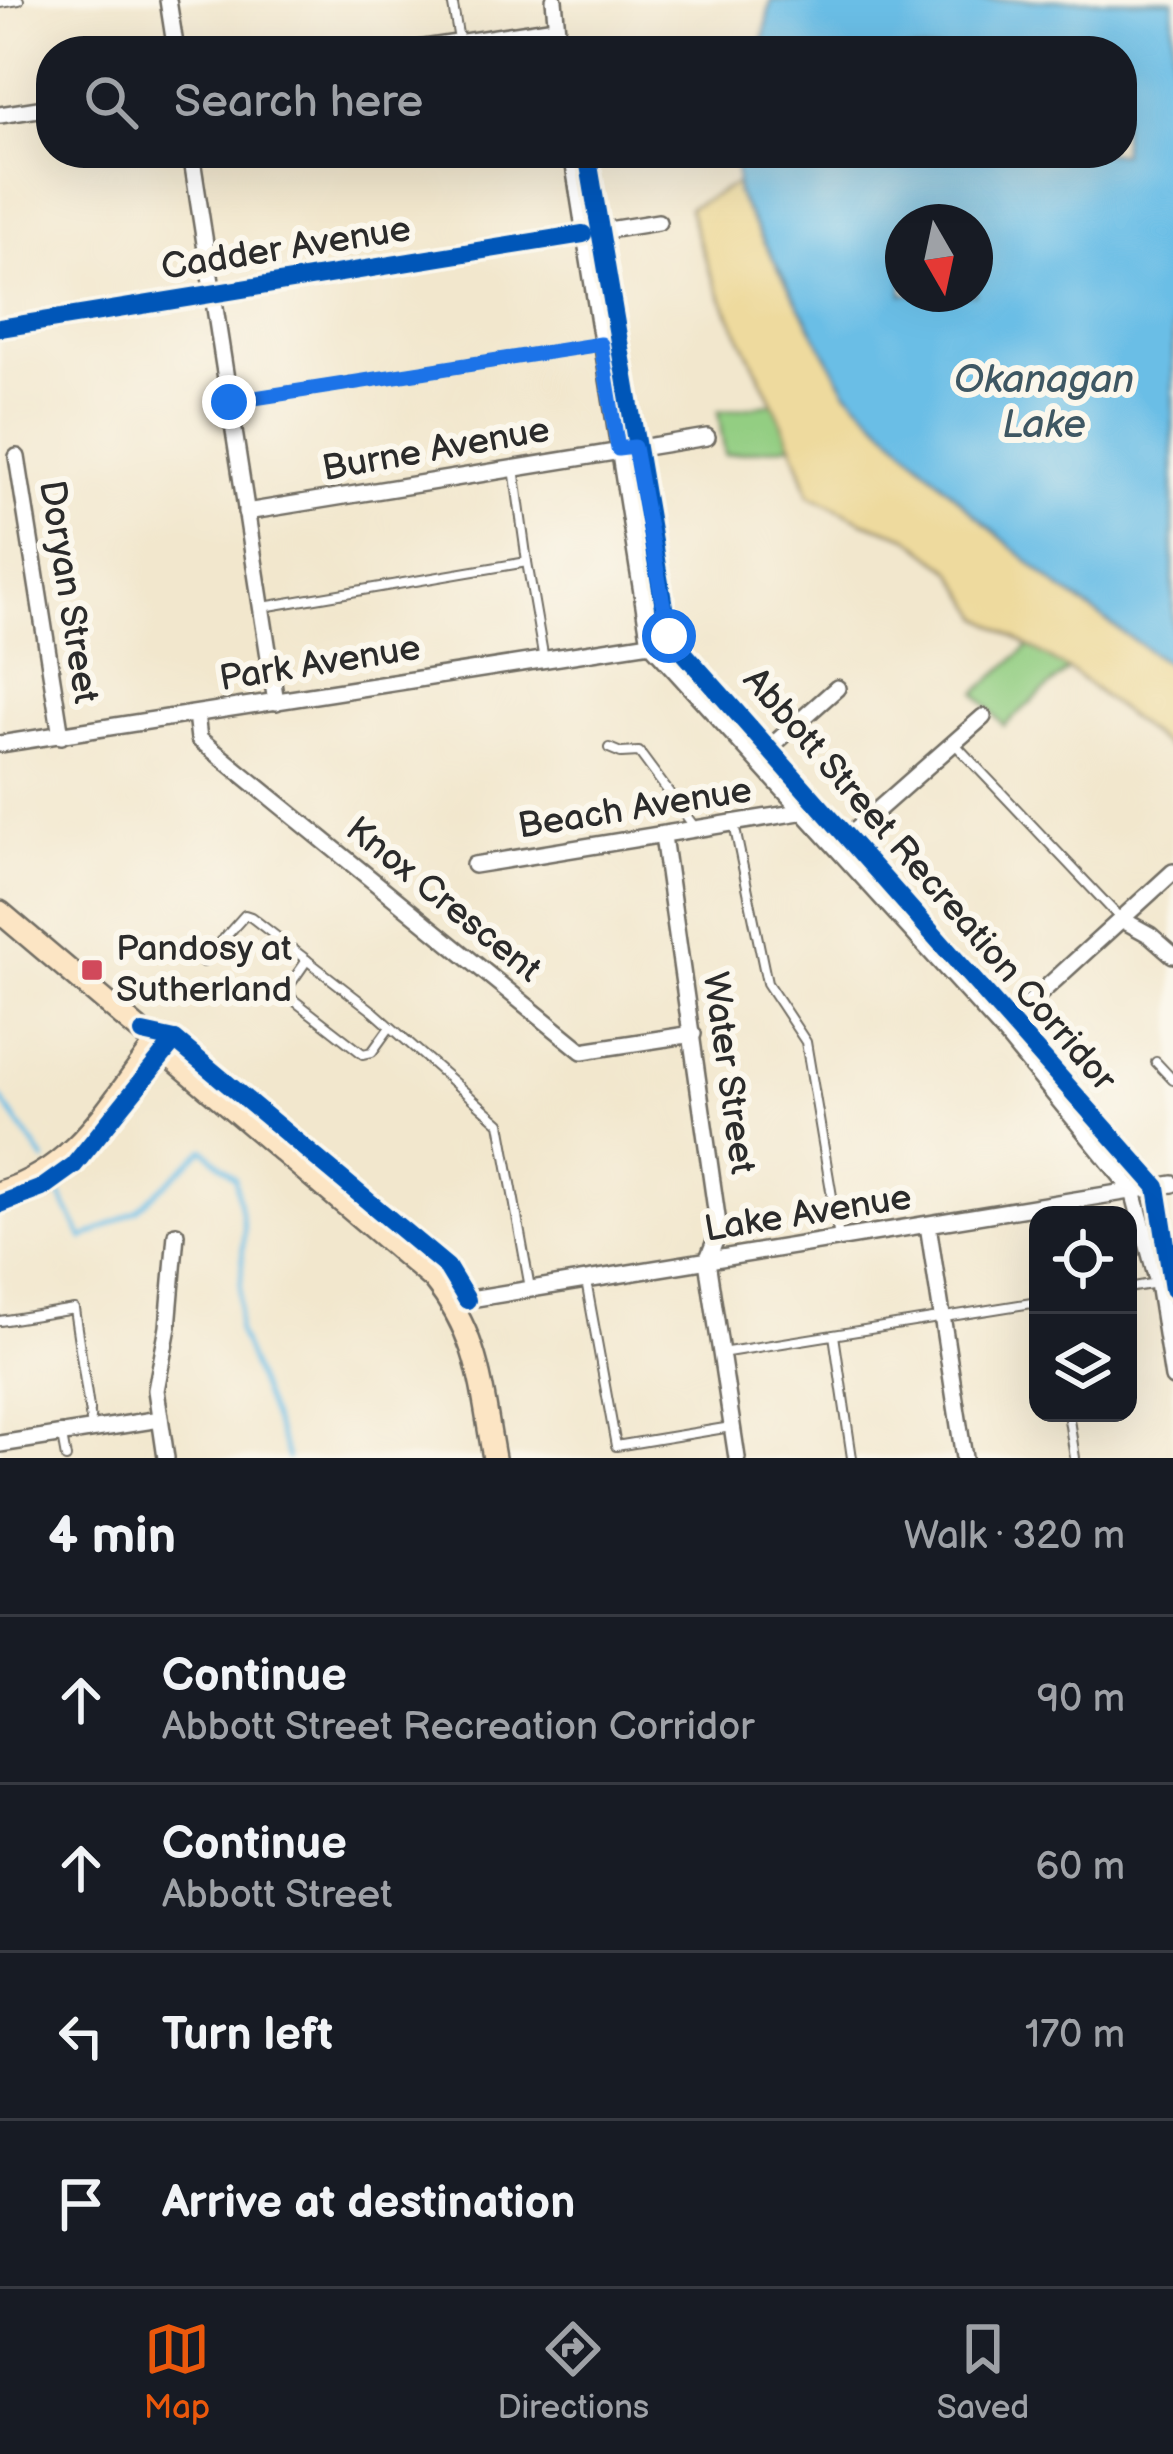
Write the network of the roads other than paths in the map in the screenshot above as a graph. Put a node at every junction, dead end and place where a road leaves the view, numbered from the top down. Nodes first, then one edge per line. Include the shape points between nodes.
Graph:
1 (19, 0) edge
2 (168, 0) edge
3 (452, 0) edge
4 (554, 0) edge
5 (0, 3) edge
6 (556, 28) junction
7 (174, 36) edge
8 (458, 36) edge
9 (504, 36) edge
10 (557, 36) edge
11 (36, 109) edge
12 (0, 115) edge
13 (193, 168) edge
14 (574, 168) edge
15 (658, 222) dead end
16 (583, 234) junction
17 (213, 294) junction
18 (0, 328) edge
19 (601, 344) junction
20 (229, 402) junction
21 (707, 437) dead end
22 (618, 449) junction
23 (17, 457) dead end
24 (514, 466) junction
25 (246, 512) junction
26 (527, 562) junction
27 (261, 608) junction
28 (650, 643) junction
29 (544, 660) junction
30 (837, 688) dead end
31 (276, 702) junction
32 (196, 715) junction
33 (983, 717) dead end
34 (61, 736) junction
35 (954, 743) junction
36 (0, 744) edge
37 (609, 748) dead end
38 (757, 759) junction
39 (806, 811) junction
40 (734, 824) junction
41 (697, 830) junction
42 (663, 836) junction
43 (838, 845) junction
44 (474, 865) dead end
45 (1173, 872) edge
46 (0, 912) edge
47 (1121, 919) junction
48 (1173, 955) edge
49 (307, 960) junction
50 (203, 962) dead end
51 (390, 1027) junction
52 (1000, 1029) junction
53 (693, 1034) junction
54 (156, 1044) junction
55 (1156, 1062) dead end
56 (1173, 1080) edge
57 (1173, 1184) edge
58 (1133, 1191) junction
59 (0, 1192) edge
60 (928, 1225) junction
61 (176, 1234) dead end
62 (839, 1239) junction
63 (707, 1261) junction
64 (586, 1280) junction
65 (1158, 1283) junction
66 (1137, 1286) edge
67 (530, 1289) junction
68 (452, 1302) junction
69 (1029, 1303) edge
70 (942, 1317) junction
71 (0, 1321) edge
72 (834, 1335) junction
73 (722, 1353) junction
74 (1173, 1378) edge
75 (160, 1419) junction
76 (1069, 1422) edge
77 (732, 1427) junction
78 (93, 1430) junction
79 (62, 1434) junction
80 (0, 1444) edge
81 (66, 1458) edge
82 (166, 1458) edge
83 (494, 1458) edge
84 (737, 1458) edge
85 (852, 1458) edge
86 (964, 1458) edge
87 (1075, 1458) edge

1 - 5 lane
2 - 7 street
3 - 8 lane
4 - 6 street
6 - 9 street
6 - 10 street
11 - 12 street
13 - 17 street
14 - 16 street
15 - 16 street, Cadder Avenue
16 - 17 street, Cadder Avenue
16 - 19 street
17 - 18 street, Cadder Avenue
17 - 20 street
19 - 20 lane
19 - 22 street
20 - 25 street
21 - 22 street, Burne Avenue
22 - 24 street, Burne Avenue
22 - 28 street
23 - 34 street, Doryan Street
24 - 25 street, Burne Avenue
24 - 26 lane
25 - 27 street
26 - 27 lane
26 - 29 lane
27 - 31 street
28 - 29 street, Park Avenue
28 - 38 street
29 - 31 street, Park Avenue
30 - 38 street
31 - 32 street, Park Avenue
32 - 34 street, Park Avenue
32 - 53 street, Knox Crescent via 200,739 582,1052
33 - 35 street
34 - 36 street, Park Avenue
35 - 43 street
35 - 47 lane
37 - 41 lane via 639,752
38 - 39 street
39 - 40 street, Beach Avenue
39 - 43 street
40 - 41 street, Beach Avenue
40 - 62 lane via 767,983 806,1042
41 - 42 street, Beach Avenue
42 - 44 street, Beach Avenue
42 - 53 street, Water Street
43 - 52 street
45 - 47 street
46 - 54 main road
47 - 48 street
47 - 52 street
49 - 50 lane via 245,915
49 - 51 lane
49 - 51 lane via 288,991 308,1012 364,1054
51 - 67 lane via 500,1124
52 - 58 street
53 - 63 street, Water Street via 719,1231
54 - 59 main road via 69,1156
54 - 68 main road
55 - 56 lane
57 - 58 street, Lake Avenue
58 - 60 street, Lake Avenue
58 - 65 street
60 - 62 street, Lake Avenue
60 - 70 street
61 - 75 street via 156,1390
62 - 63 street, Lake Avenue
63 - 64 street, Lake Avenue
63 - 73 street, Water Street
64 - 67 street, Lake Avenue
64 - 77 lane via 616,1446
65 - 66 lane
65 - 74 street
67 - 68 street, Lake Avenue
68 - 83 main road via 474,1346
69 - 70 lane
70 - 72 lane
70 - 86 street
71 - 78 lane via 74,1309
72 - 73 lane
72 - 85 lane
73 - 77 street, Water Street
75 - 78 street
75 - 82 street
76 - 87 lane
77 - 84 street, Water Street
78 - 79 street
79 - 80 street
79 - 81 lane

